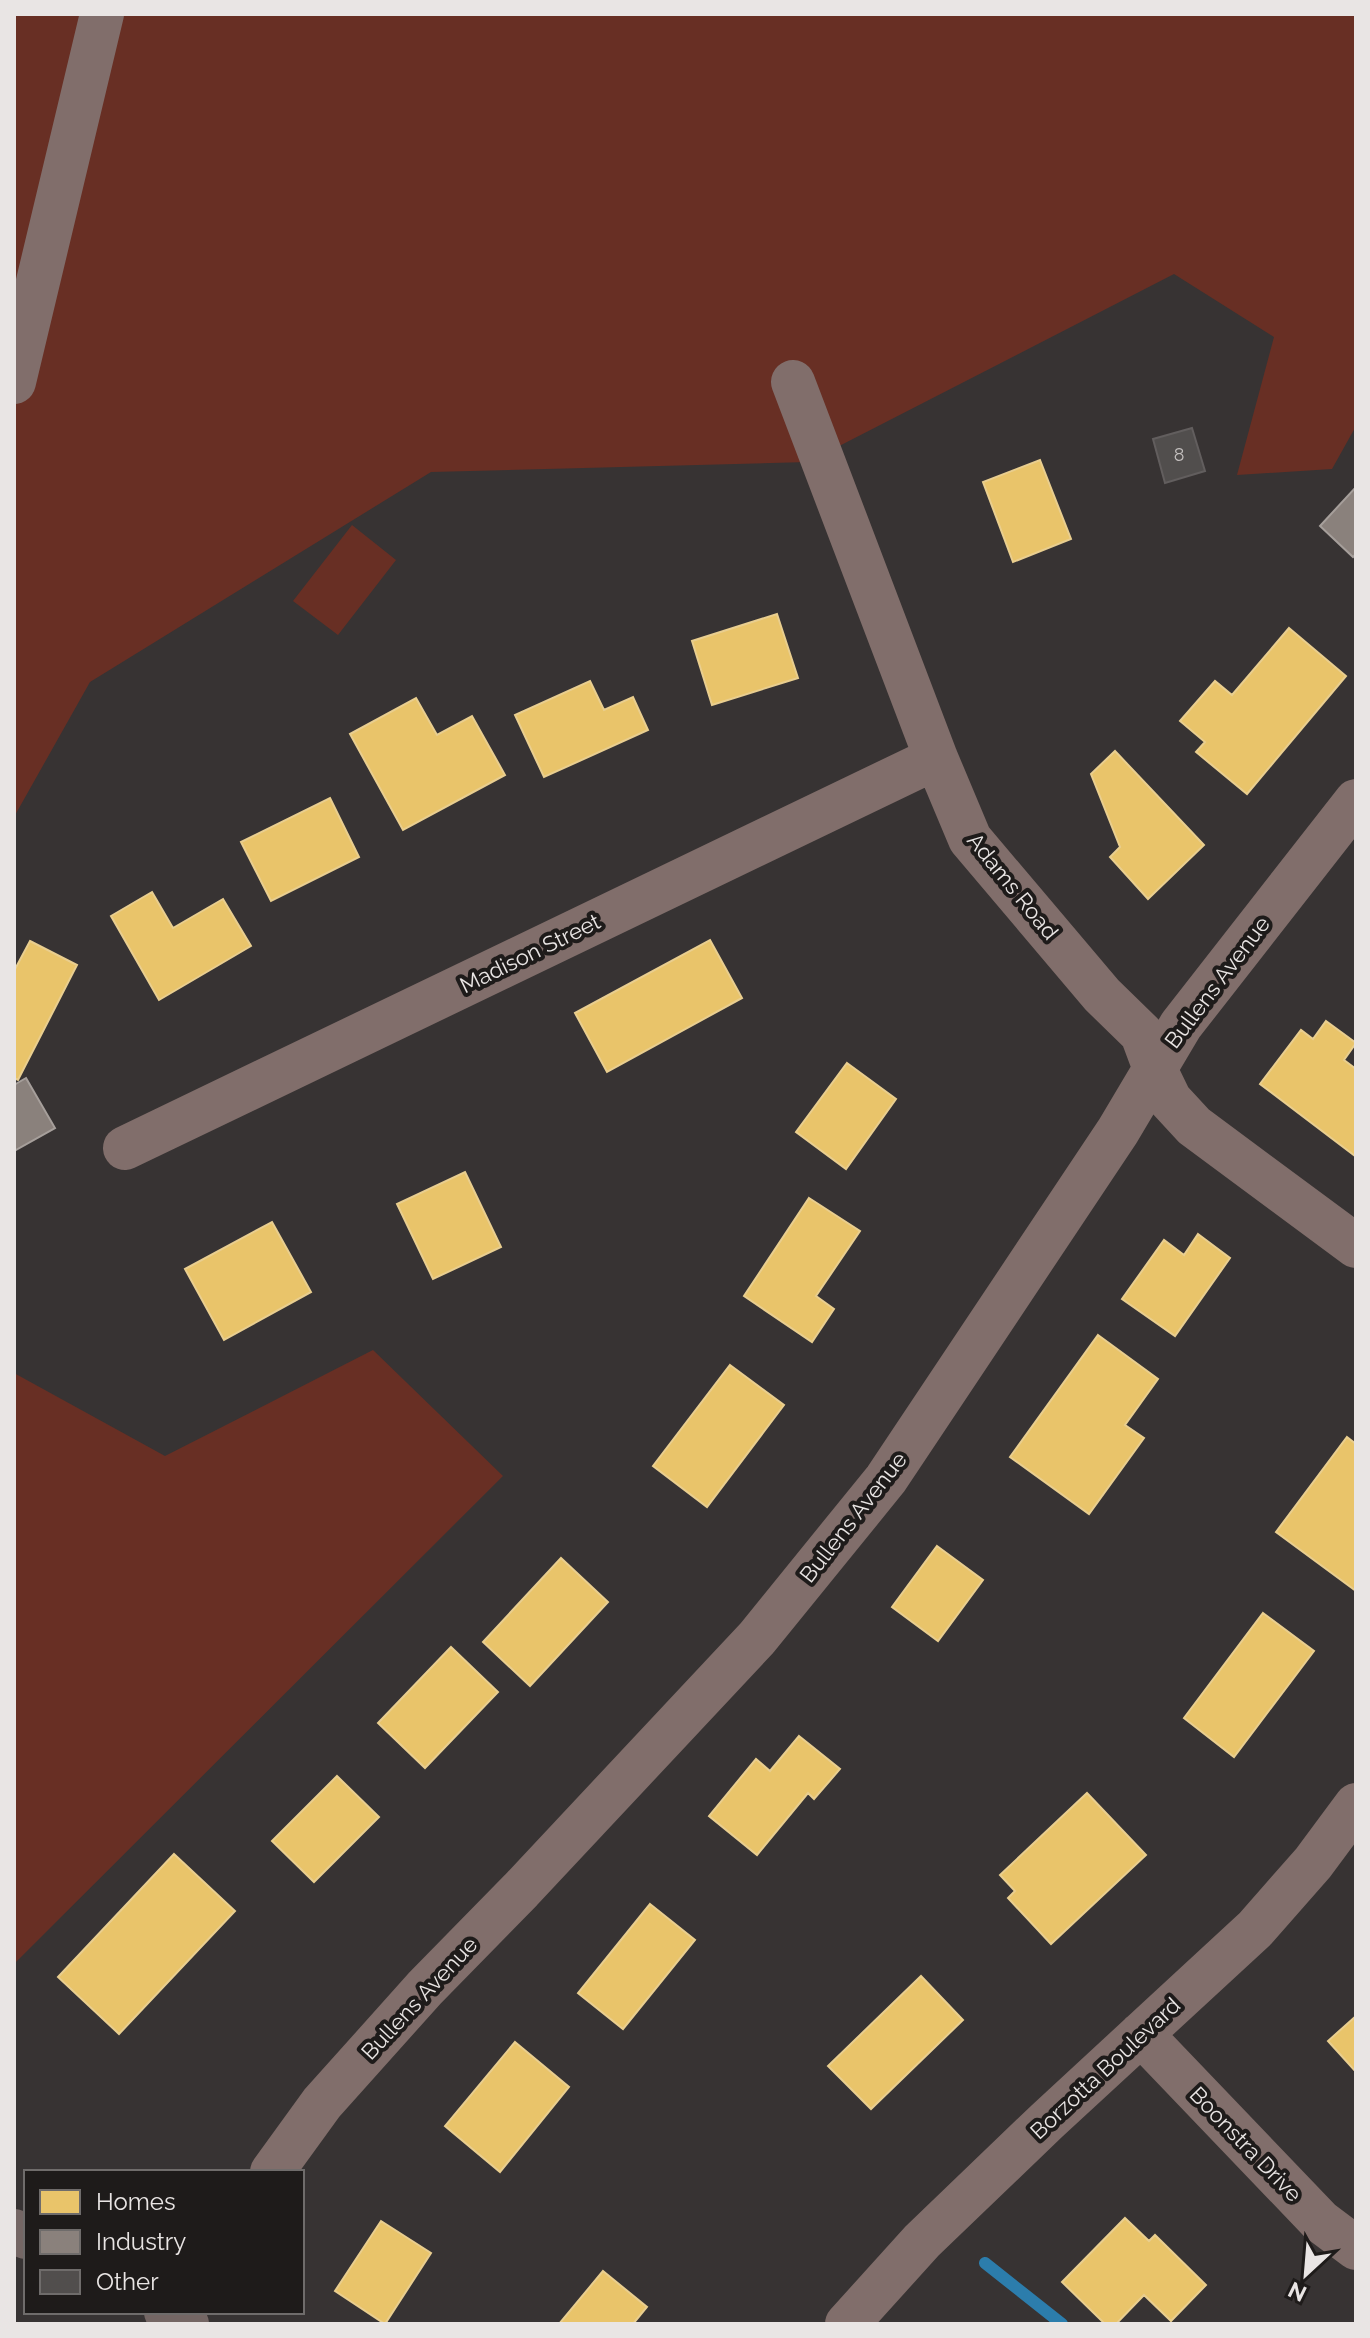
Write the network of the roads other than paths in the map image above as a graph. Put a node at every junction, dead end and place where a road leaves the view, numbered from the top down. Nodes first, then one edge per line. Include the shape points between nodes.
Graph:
1 (102, 14) edge
2 (14, 382) edge
3 (793, 382) dead end
4 (936, 758) junction
5 (1356, 801) edge
6 (1155, 1069) junction
7 (125, 1148) dead end
8 (1356, 1246) edge
9 (1356, 1805) edge
10 (1141, 2034) junction
11 (273, 2170) edge
12 (1356, 2248) edge
13 (170, 2314) edge
14 (188, 2324) edge
15 (847, 2324) edge

1 - 2 street
3 - 4 street, Adams Road
4 - 6 street, Adams Road via 970,839 1102,995 1142,1034
4 - 7 street, Madison Street
5 - 6 street, Bullens Avenue via 1181,1025
6 - 8 street, Adams Road via 1170,1100 1194,1126
6 - 11 street, Bullens Avenue via 886,1479 757,1638 425,1988 322,2103
9 - 10 street, Borzotta Boulevard via 1255,1929
10 - 12 street, Boonstra Drive via 1320,2221
10 - 15 street, Borzotta Boulevard via 922,2241
13 - 14 main road

